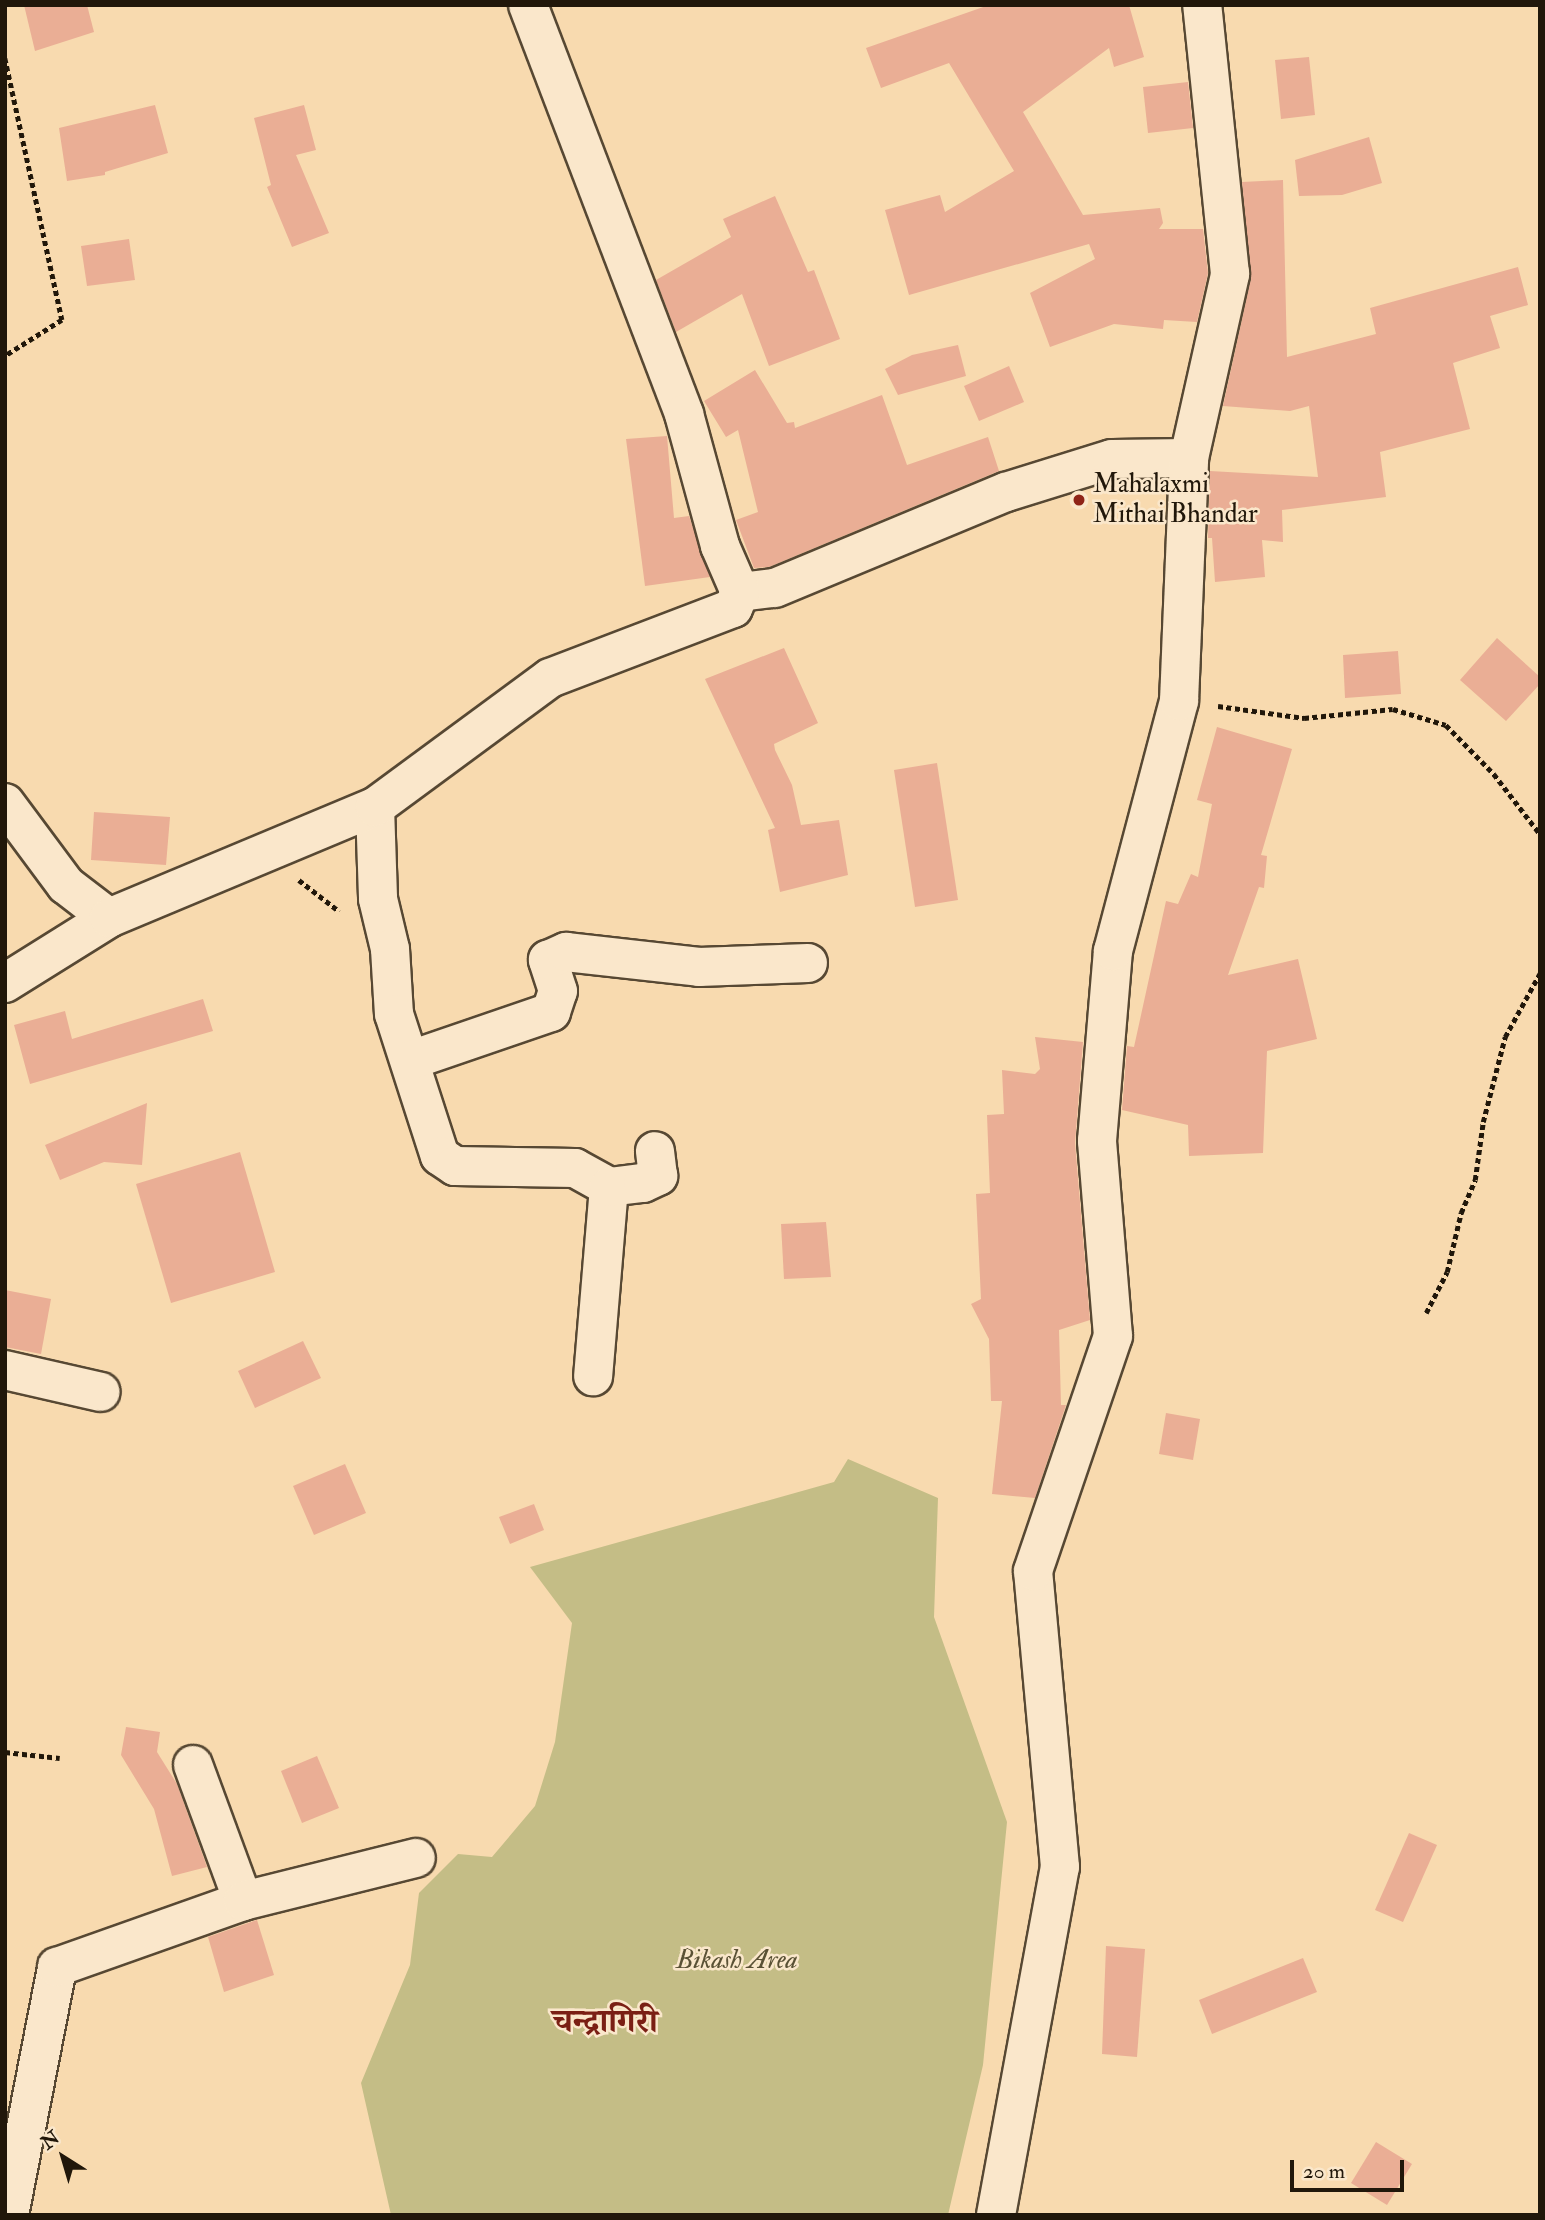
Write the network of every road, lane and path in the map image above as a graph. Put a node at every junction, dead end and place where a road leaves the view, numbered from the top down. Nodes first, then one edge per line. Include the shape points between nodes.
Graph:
1 (528, 5) edge
2 (1202, 5) edge
3 (5, 58) edge
4 (5, 356) edge
5 (1189, 458) junction
6 (740, 592) junction
7 (1179, 701) junction
8 (5, 803) edge
9 (375, 807) junction
10 (1540, 834) edge
11 (271, 849) junction
12 (108, 918) junction
13 (390, 949) junction
14 (808, 963) dead end
15 (1540, 973) edge
16 (5, 983) edge
17 (411, 1060) junction
18 (654, 1151) dead end
19 (609, 1187) junction
20 (1426, 1313) dead end
21 (5, 1370) edge
22 (593, 1376) dead end
23 (102, 1392) dead end
24 (5, 1752) edge
25 (60, 1758) dead end
26 (194, 1766) dead end
27 (416, 1858) dead end
28 (243, 1901) junction
29 (19, 2078) edge
30 (9, 2215) edge
31 (996, 2215) edge

1 - 6 street via 684,414 720,545
2 - 5 street via 1230,274
3 - 4 path via 62,320
5 - 6 street via 1112,459 1006,492 775,588
5 - 7 street
6 - 9 street via 733,608 550,678
7 - 10 path via 1304,718 1393,709 1446,725 1494,775
7 - 31 street via 1113,951 1097,1142 1113,1336 1033,1571 1060,1867
8 - 12 street via 66,884
9 - 11 street
9 - 13 street via 378,900
11 - 12 street
11 - 13 path via 283,869
12 - 16 street
13 - 17 street via 394,1014
14 - 17 street via 699,967 566,952 548,960 558,991 551,1012
15 - 20 path via 1504,1037 1483,1122 1475,1180 1461,1213 1447,1272
17 - 19 street via 440,1156 455,1166 575,1168
18 - 19 street via 657,1176 643,1183
19 - 22 street
21 - 23 street
24 - 25 path
26 - 28 street
27 - 28 street
28 - 29 street via 57,1967
29 - 30 street

